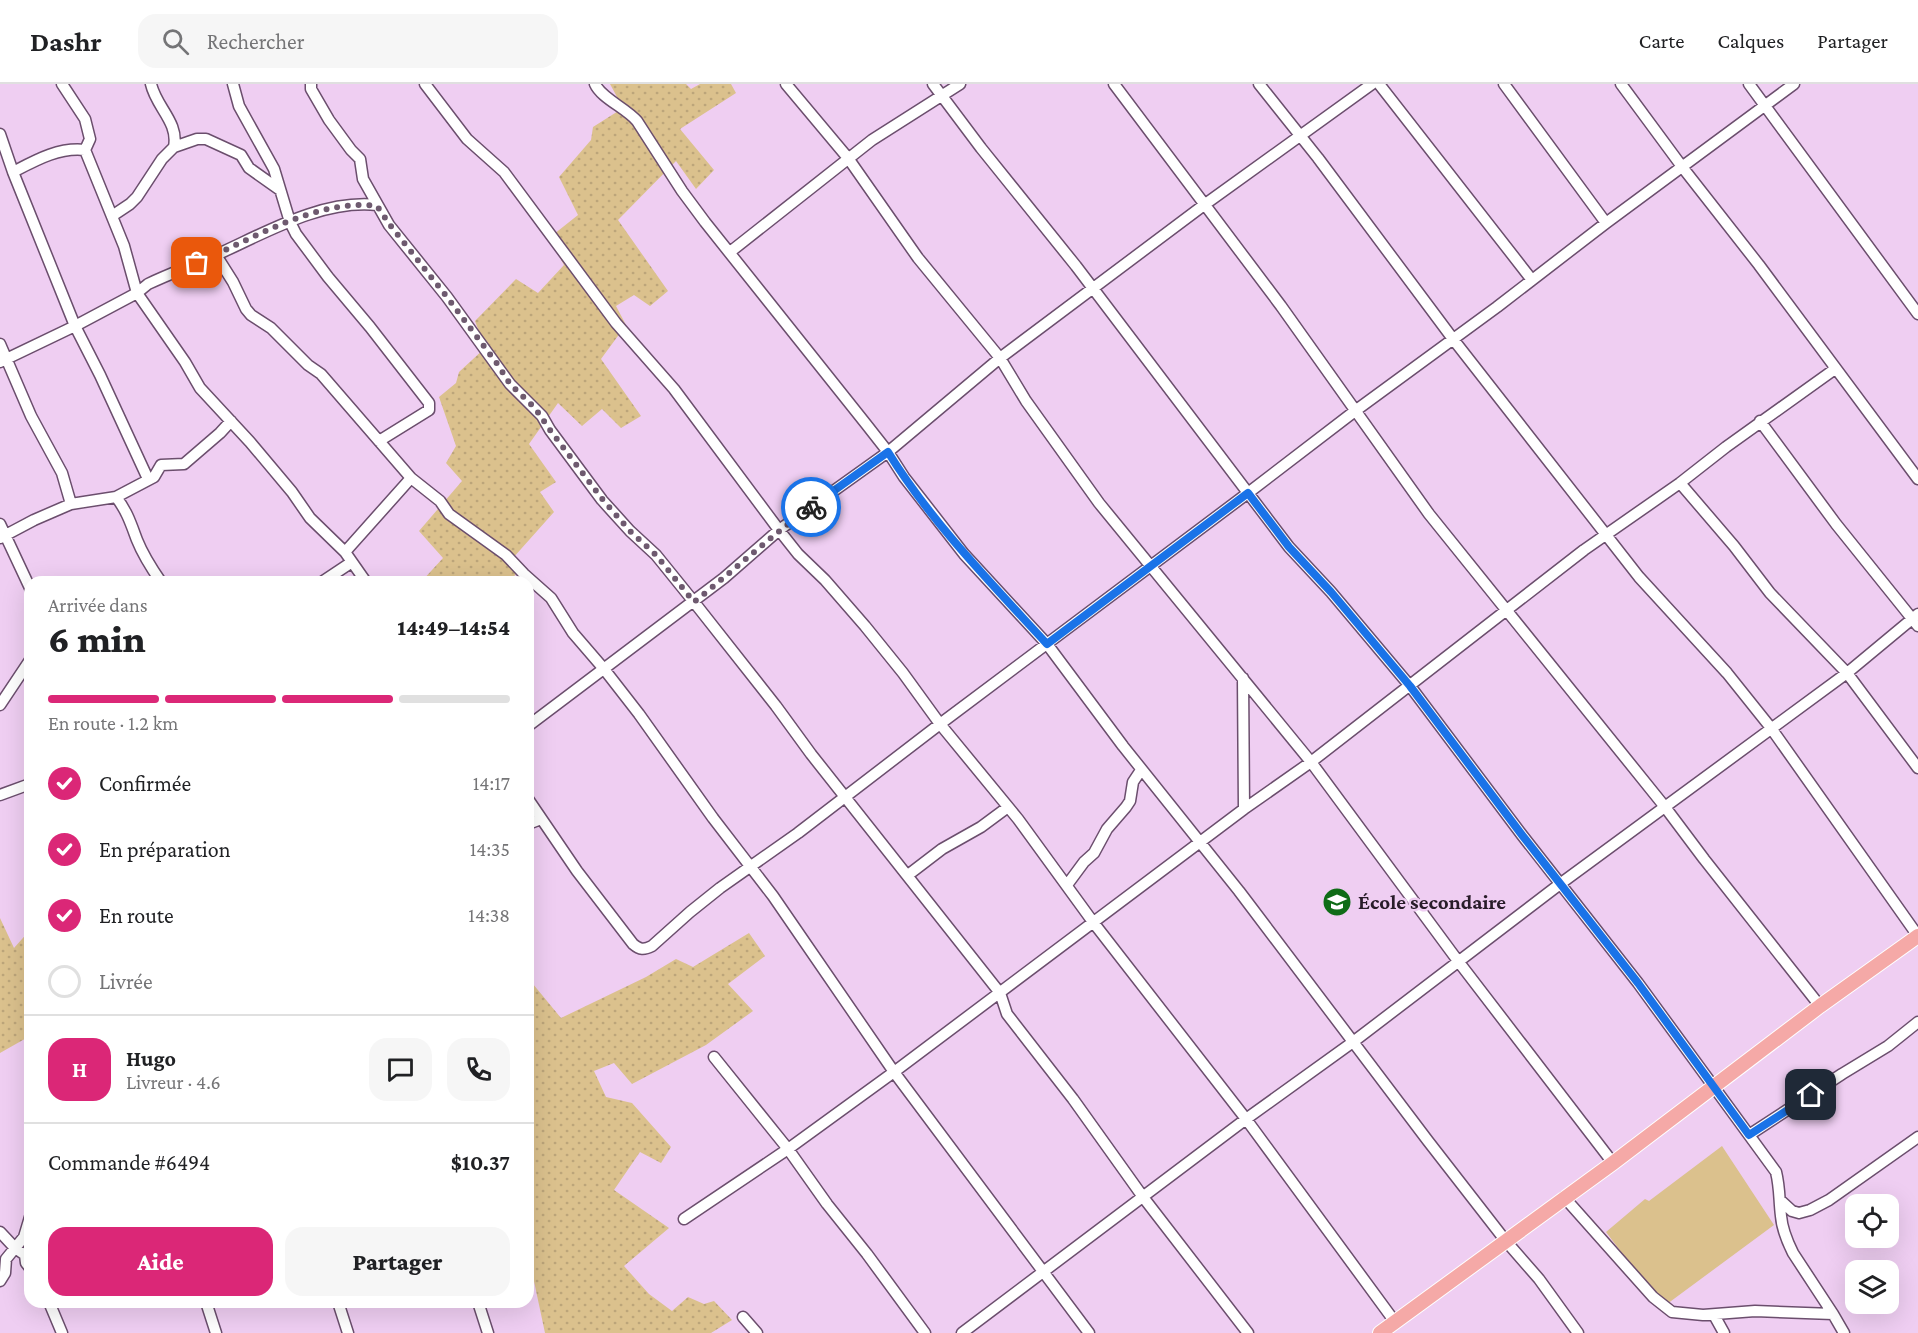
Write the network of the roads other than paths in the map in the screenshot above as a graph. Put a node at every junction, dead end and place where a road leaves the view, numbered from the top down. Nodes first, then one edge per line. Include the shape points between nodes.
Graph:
1 (62, 84) edge
2 (151, 84) edge
3 (233, 84) edge
4 (311, 84) edge
5 (425, 84) edge
6 (596, 84) edge
7 (786, 84) edge
8 (933, 84) edge
9 (960, 84) edge
10 (1114, 84) edge
11 (1258, 84) edge
12 (1372, 84) edge
13 (1379, 84) edge
14 (1504, 84) edge
15 (1621, 84) edge
16 (1749, 84) edge
17 (1794, 84) edge
18 (942, 97) junction
19 (1766, 106) junction
20 (0, 134) edge
21 (1300, 136) junction
22 (174, 147) junction
23 (86, 150) junction
24 (848, 158) junction
25 (1683, 168) junction
26 (13, 172) junction
27 (368, 188) junction
28 (280, 190) junction
29 (359, 203) junction
30 (377, 206) junction
31 (1204, 206) junction
32 (111, 216) junction
33 (290, 222) junction
34 (1606, 223) junction
35 (730, 252) junction
36 (216, 255) junction
37 (1532, 280) junction
38 (1092, 289) junction
39 (137, 293) junction
40 (1918, 314) edge
41 (75, 326) junction
42 (1453, 339) junction
43 (0, 344) edge
44 (1000, 358) junction
45 (3, 360) edge
46 (1835, 369) junction
47 (1355, 411) junction
48 (231, 421) junction
49 (1760, 422) junction
50 (379, 441) junction
51 (888, 452) junction
52 (411, 478) junction
53 (148, 479) junction
54 (1918, 479) edge
55 (1680, 483) junction
56 (1248, 493) junction
57 (116, 498) junction
58 (71, 504) junction
59 (0, 524) edge
60 (779, 530) junction
61 (1607, 535) junction
62 (3, 537) edge
63 (345, 552) junction
64 (352, 562) junction
65 (1151, 566) junction
66 (157, 576) edge
67 (331, 576) edge
68 (362, 576) edge
69 (526, 576) edge
70 (24, 577) edge
71 (534, 583) edge
72 (694, 602) junction
73 (1508, 611) junction
74 (1916, 620) edge
75 (1047, 644) junction
76 (24, 669) edge
77 (604, 669) junction
78 (1847, 673) junction
79 (1243, 678) junction
80 (1410, 686) junction
81 (0, 705) edge
82 (534, 722) edge
83 (940, 724) junction
84 (1771, 728) junction
85 (1311, 762) junction
86 (1918, 768) edge
87 (1141, 770) junction
88 (24, 786) edge
89 (0, 795) edge
90 (845, 796) junction
91 (1008, 807) junction
92 (1665, 807) junction
93 (534, 808) edge
94 (1244, 809) junction
95 (541, 819) junction
96 (534, 822) edge
97 (1199, 843) junction
98 (750, 868) junction
99 (908, 875) junction
100 (1560, 884) junction
101 (1067, 885) junction
102 (1093, 922) junction
103 (1918, 936) edge
104 (1458, 961) junction
105 (1000, 993) junction
106 (1820, 1006) junction
107 (1918, 1022) edge
108 (1353, 1042) junction
109 (714, 1057) dead end
110 (894, 1072) junction
111 (1714, 1086) junction
112 (1246, 1119) junction
113 (1749, 1135) junction
114 (1918, 1137) edge
115 (788, 1149) junction
116 (1613, 1163) junction
117 (1143, 1197) junction
118 (1564, 1197) junction
119 (1780, 1200) junction
120 (684, 1219) dead end
121 (0, 1232) edge
122 (24, 1237) edge
123 (1505, 1240) junction
124 (15, 1248) junction
125 (24, 1254) edge
126 (1044, 1272) junction
127 (0, 1281) edge
128 (52, 1308) edge
129 (208, 1308) edge
130 (340, 1308) edge
131 (480, 1308) edge
132 (1833, 1314) junction
133 (1714, 1315) junction
134 (742, 1317) dead end
135 (1390, 1328) edge
136 (62, 1333) edge
137 (216, 1333) edge
138 (348, 1333) edge
139 (488, 1333) edge
140 (757, 1333) edge
141 (925, 1333) edge
142 (962, 1333) edge
143 (1089, 1333) edge
144 (1248, 1333) edge
145 (1578, 1333) edge
146 (1724, 1333) edge
147 (1844, 1333) edge

1 - 23 street via 85,119 90,139
2 - 22 street via 170,119
3 - 28 street via 238,106 268,156
4 - 27 street via 329,120 360,159
5 - 60 street via 467,138 524,197 610,315 674,389
6 - 35 street via 599,91 637,121 682,190
7 - 24 street
8 - 18 street
9 - 18 street
10 - 31 street
11 - 21 street
12 - 21 street
13 - 37 street
14 - 34 street
15 - 25 street
16 - 19 street
17 - 19 street
18 - 24 street
18 - 38 street
19 - 25 street
19 - 40 street
20 - 26 street
21 - 31 street
21 - 42 street
22 - 28 street via 206,139 241,155 249,168
22 - 32 street via 130,204
23 - 26 street via 66,150
23 - 32 street
24 - 35 street
24 - 44 street via 918,258
25 - 34 street
25 - 46 street
26 - 41 street
27 - 29 street
27 - 30 street
28 - 33 street
29 - 30 street
29 - 33 street via 329,208
30 - 72 street via 510,384 535,408 603,500
31 - 38 street
31 - 47 street
32 - 39 street
33 - 36 street
33 - 50 street via 304,247 429,403 429,410
34 - 37 street
35 - 51 street
36 - 39 street via 148,284
36 - 50 street via 251,315 321,374
37 - 42 street
38 - 44 street
38 - 56 street
39 - 41 street
39 - 48 street via 200,388
41 - 45 street
41 - 53 street
42 - 47 street
42 - 61 street
43 - 45 street
44 - 51 street
44 - 65 street via 1099,503
45 - 58 street via 62,473
46 - 49 street
46 - 54 street
47 - 56 street
47 - 73 street via 1429,514
48 - 53 street via 184,464 160,465 154,477
48 - 63 street via 310,518
49 - 55 street
49 - 74 street via 1836,524
50 - 52 street
51 - 60 street
51 - 75 street via 964,554
52 - 63 street
52 - 69 street
53 - 57 street
55 - 61 street
55 - 78 street via 1770,593
56 - 65 street
56 - 80 street via 1289,547
57 - 58 street
57 - 66 street via 128,514 137,541
58 - 62 street
59 - 62 street
60 - 72 street
60 - 83 street via 865,626
61 - 73 street
61 - 84 street
62 - 70 street
63 - 64 street
64 - 67 street
64 - 68 street
65 - 75 street
65 - 79 street
71 - 77 street via 551,598 573,633
72 - 77 street
72 - 90 street
73 - 80 street
73 - 92 street
74 - 78 street
75 - 83 street
75 - 87 street
76 - 81 street
77 - 82 street
77 - 98 street
78 - 84 street
78 - 86 street
79 - 85 street
79 - 94 street
80 - 85 street
80 - 100 street
83 - 90 street
83 - 91 street
84 - 92 street
84 - 103 street
85 - 94 street
85 - 104 street
87 - 97 street
87 - 101 street via 1133,782 1130,801
88 - 89 street
90 - 98 street
90 - 99 street
91 - 99 street
91 - 101 street
92 - 100 street
92 - 106 street
93 - 95 street
94 - 97 street
95 - 96 street
95 - 98 street via 639,949 652,946 720,888
97 - 102 street
97 - 108 street
98 - 110 street
99 - 105 street
100 - 104 street
100 - 111 street
101 - 102 street
102 - 105 street
102 - 112 street
103 - 106 main road
104 - 108 street
104 - 116 street
105 - 110 street
105 - 117 street via 1007,1014
106 - 111 main road
107 - 113 street via 1888,1046
108 - 112 street
108 - 123 street
109 - 115 street
110 - 115 street
110 - 126 street
111 - 113 street
111 - 116 main road
112 - 117 street
112 - 135 street
113 - 119 street via 1776,1172
114 - 119 street via 1810,1210 1792,1211
115 - 120 street
115 - 141 street
116 - 118 main road
117 - 126 street
117 - 144 street
118 - 123 main road
118 - 133 street via 1653,1297 1672,1312
119 - 132 street via 1780,1215 1793,1253
121 - 124 street
122 - 124 street
123 - 135 main road
123 - 145 street
124 - 125 street
124 - 127 street via 6,1259
126 - 142 street
126 - 143 street
128 - 136 street
129 - 137 street
130 - 138 street
131 - 139 street
132 - 133 street via 1755,1311
132 - 147 street
133 - 146 street
134 - 140 street

